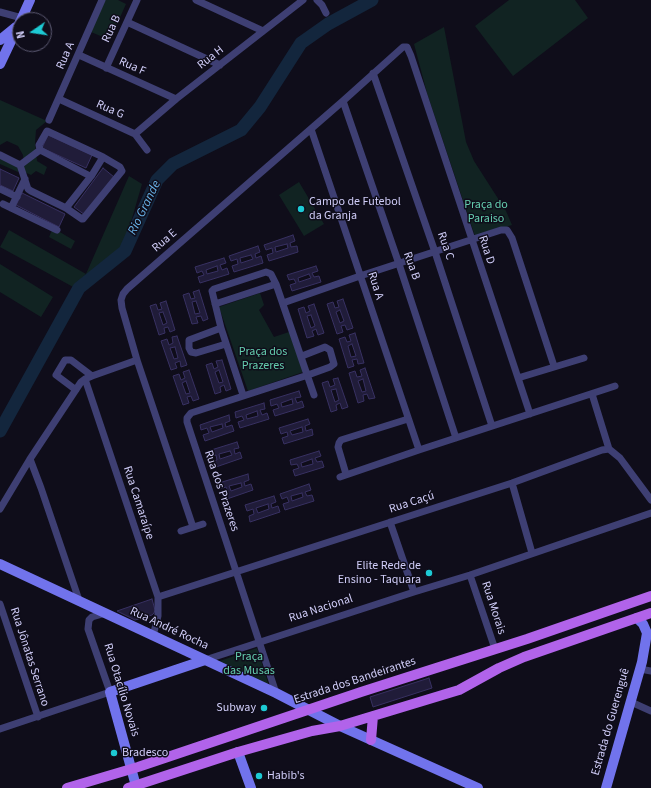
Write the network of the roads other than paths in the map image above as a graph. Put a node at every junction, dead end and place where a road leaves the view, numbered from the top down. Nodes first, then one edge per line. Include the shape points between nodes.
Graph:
1 (30, 0) edge
2 (137, 0) edge
3 (196, 0) edge
4 (302, 0) edge
5 (317, 0) edge
6 (100, 1) edge
7 (0, 12) edge
8 (25, 12) edge
9 (326, 12) dead end
10 (12, 18) edge
11 (127, 22) junction
12 (12, 29) edge
13 (263, 31) junction
14 (12, 34) edge
15 (0, 40) edge
16 (407, 47) joint
17 (3, 48) edge
18 (79, 55) junction
19 (0, 64) edge
20 (220, 65) junction
21 (106, 68) junction
22 (374, 73) junction
23 (58, 99) junction
24 (176, 99) junction
25 (343, 101) junction
26 (49, 120) dead end
27 (311, 129) junction
28 (135, 134) junction
29 (40, 150) junction
30 (147, 150) dead end
31 (0, 155) edge
32 (103, 157) junction
33 (20, 165) junction
34 (90, 176) junction
35 (25, 179) junction
36 (0, 189) edge
37 (17, 197) junction
38 (3, 204) dead end
39 (11, 208) junction
40 (66, 208) junction
41 (57, 230) dead end
42 (472, 241) junction
43 (435, 252) junction
44 (399, 264) junction
45 (360, 276) junction
46 (276, 284) junction
47 (283, 303) junction
48 (215, 304) junction
49 (221, 328) junction
50 (226, 344) junction
51 (302, 356) junction
52 (584, 358) dead end
53 (137, 360) junction
54 (554, 366) junction
55 (308, 375) junction
56 (88, 377) junction
57 (518, 378) junction
58 (614, 386) dead end
59 (76, 390) junction
60 (592, 394) junction
61 (243, 395) junction
62 (314, 395) dead end
63 (530, 414) junction
64 (408, 419) junction
65 (492, 426) junction
66 (456, 438) junction
67 (609, 449) junction
68 (419, 450) junction
69 (30, 459) junction
70 (512, 483) junction
71 (651, 500) edge
72 (0, 509) edge
73 (651, 513) edge
74 (390, 522) junction
75 (203, 524) dead end
76 (193, 527) junction
77 (181, 531) dead end
78 (532, 552) junction
79 (0, 564) edge
80 (236, 571) junction
81 (470, 575) junction
82 (414, 592) junction
83 (651, 596) edge
84 (158, 597) junction
85 (79, 600) junction
86 (0, 604) edge
87 (106, 613) junction
88 (651, 613) edge
89 (637, 618) junction
90 (154, 636) junction
91 (260, 643) junction
92 (651, 645) edge
93 (495, 649) junction
94 (205, 660) junction
95 (641, 666) junction
96 (651, 671) edge
97 (110, 692) junction
98 (276, 693) junction
99 (631, 702) junction
100 (308, 710) junction
101 (651, 711) edge
102 (373, 716) junction
103 (38, 717) junction
104 (340, 726) junction
105 (0, 729) edge
106 (371, 740) junction
107 (238, 752) junction
108 (130, 769) junction
109 (132, 787) edge
110 (67, 788) edge
111 (251, 788) edge
112 (476, 788) edge
113 (606, 788) edge

1 - 8 main road
2 - 11 street, Rua B
3 - 13 street
4 - 13 street, Rua H
5 - 9 street
6 - 18 street, Rua A
7 - 10 street
11 - 20 street
11 - 21 street, Rua B
12 - 15 main road
13 - 20 street, Rua H
14 - 17 main road
16 - 22 street, Rua E via 402,48
16 - 42 street, Rua D
17 - 19 main road
18 - 21 street, Rua F
18 - 23 street, Rua A
20 - 24 street, Rua H
21 - 24 street, Rua F
22 - 25 street, Rua E
22 - 43 street, Rua C
23 - 26 street, Rua A
23 - 28 street, Rua G
24 - 28 street, Rua H
25 - 27 street, Rua E
25 - 44 street, Rua B
27 - 45 street, Rua A
27 - 53 street, Rua E via 123,294 122,308
28 - 30 street, Rua G
29 - 32 street via 39,145 48,131
29 - 33 street
29 - 34 street
31 - 33 street
32 - 34 street
32 - 40 street via 120,166 122,171 84,219
33 - 35 street
34 - 40 street
35 - 37 street
35 - 40 street via 28,189
36 - 37 street
37 - 39 street
38 - 39 street
39 - 41 street
42 - 43 street
42 - 54 street via 507,230 512,238
42 - 57 street, Rua D
43 - 44 street
43 - 65 street, Rua C
44 - 45 street
44 - 66 street, Rua B
45 - 47 street
45 - 64 street, Rua A
46 - 47 street
46 - 48 street
46 - 48 street via 271,274 266,272 214,289 212,294
47 - 51 street
48 - 49 street
49 - 50 street
49 - 50 street via 189,340 189,348 191,352 196,353
50 - 61 street
51 - 55 street
51 - 55 street, Rua dos Prazeres via 325,347 330,350 334,361 332,366
52 - 54 street
53 - 56 street
53 - 76 street, Rua E
54 - 57 street
55 - 61 street, Rua dos Prazeres
55 - 62 street
56 - 59 street
56 - 59 street via 71,360 65,360 56,375
56 - 84 street, Rua Camaraípe
57 - 63 street, Rua D
58 - 60 street
59 - 69 street
60 - 63 street
60 - 67 street
61 - 80 street, Rua dos Prazeres via 191,413 187,418
63 - 65 street
64 - 68 street, Rua A
64 - 68 street via 341,440 338,447 343,475
65 - 66 street
66 - 68 street
67 - 70 street, Rua Caçú
67 - 71 street via 620,458
69 - 72 street
69 - 85 street
70 - 74 street, Rua Caçú
70 - 78 street
73 - 78 street, Rua Nacional
74 - 80 street, Rua Caçú
74 - 82 street
75 - 76 street
76 - 77 street
78 - 81 street, Rua Nacional
79 - 85 main road, Rua André Rocha
80 - 84 street, Rua Caçú
80 - 91 street, Rua dos Prazeres
81 - 82 street, Rua Nacional
81 - 93 street, Rua Morais
82 - 91 street, Rua Nacional
83 - 93 main road, Estrada dos Bandeirantes
84 - 90 street, Rua Camaraípe
85 - 87 main road, Rua André Rocha
86 - 103 street, Rua Jônatas Serrano
87 - 90 main road, Rua André Rocha
87 - 97 street, Rua Otacílio Novais via 92,617 88,629
88 - 89 main road
89 - 95 main road, Estrada do Guerenguê via 647,633
89 - 102 main road via 524,657 459,690
90 - 94 main road, Rua André Rocha
91 - 94 street, Rua Nacional
91 - 98 street, Rua dos Prazeres
92 - 95 main road, Estrada do Guerenguê
93 - 100 main road, Estrada dos Bandeirantes
94 - 97 main road, Rua Nacional
94 - 98 main road, Rua André Rocha
95 - 96 street
95 - 99 main road, Estrada do Guerenguê
97 - 103 street, Rua Nacional
97 - 108 main road, Rua Otacílio Novais
98 - 100 main road, Rua André Rocha
99 - 101 street
99 - 113 main road, Estrada do Guerenguê
100 - 104 main road, Rua André Rocha
100 - 108 main road, Estrada dos Bandeirantes
102 - 104 main road
102 - 106 main road
103 - 105 street, Rua Nacional
104 - 106 main road, Rua André Rocha
104 - 107 main road via 312,731
106 - 112 main road, Rua André Rocha
107 - 109 main road
107 - 111 main road
108 - 109 main road, Rua Otacílio Novais
108 - 110 main road, Estrada dos Bandeirantes

